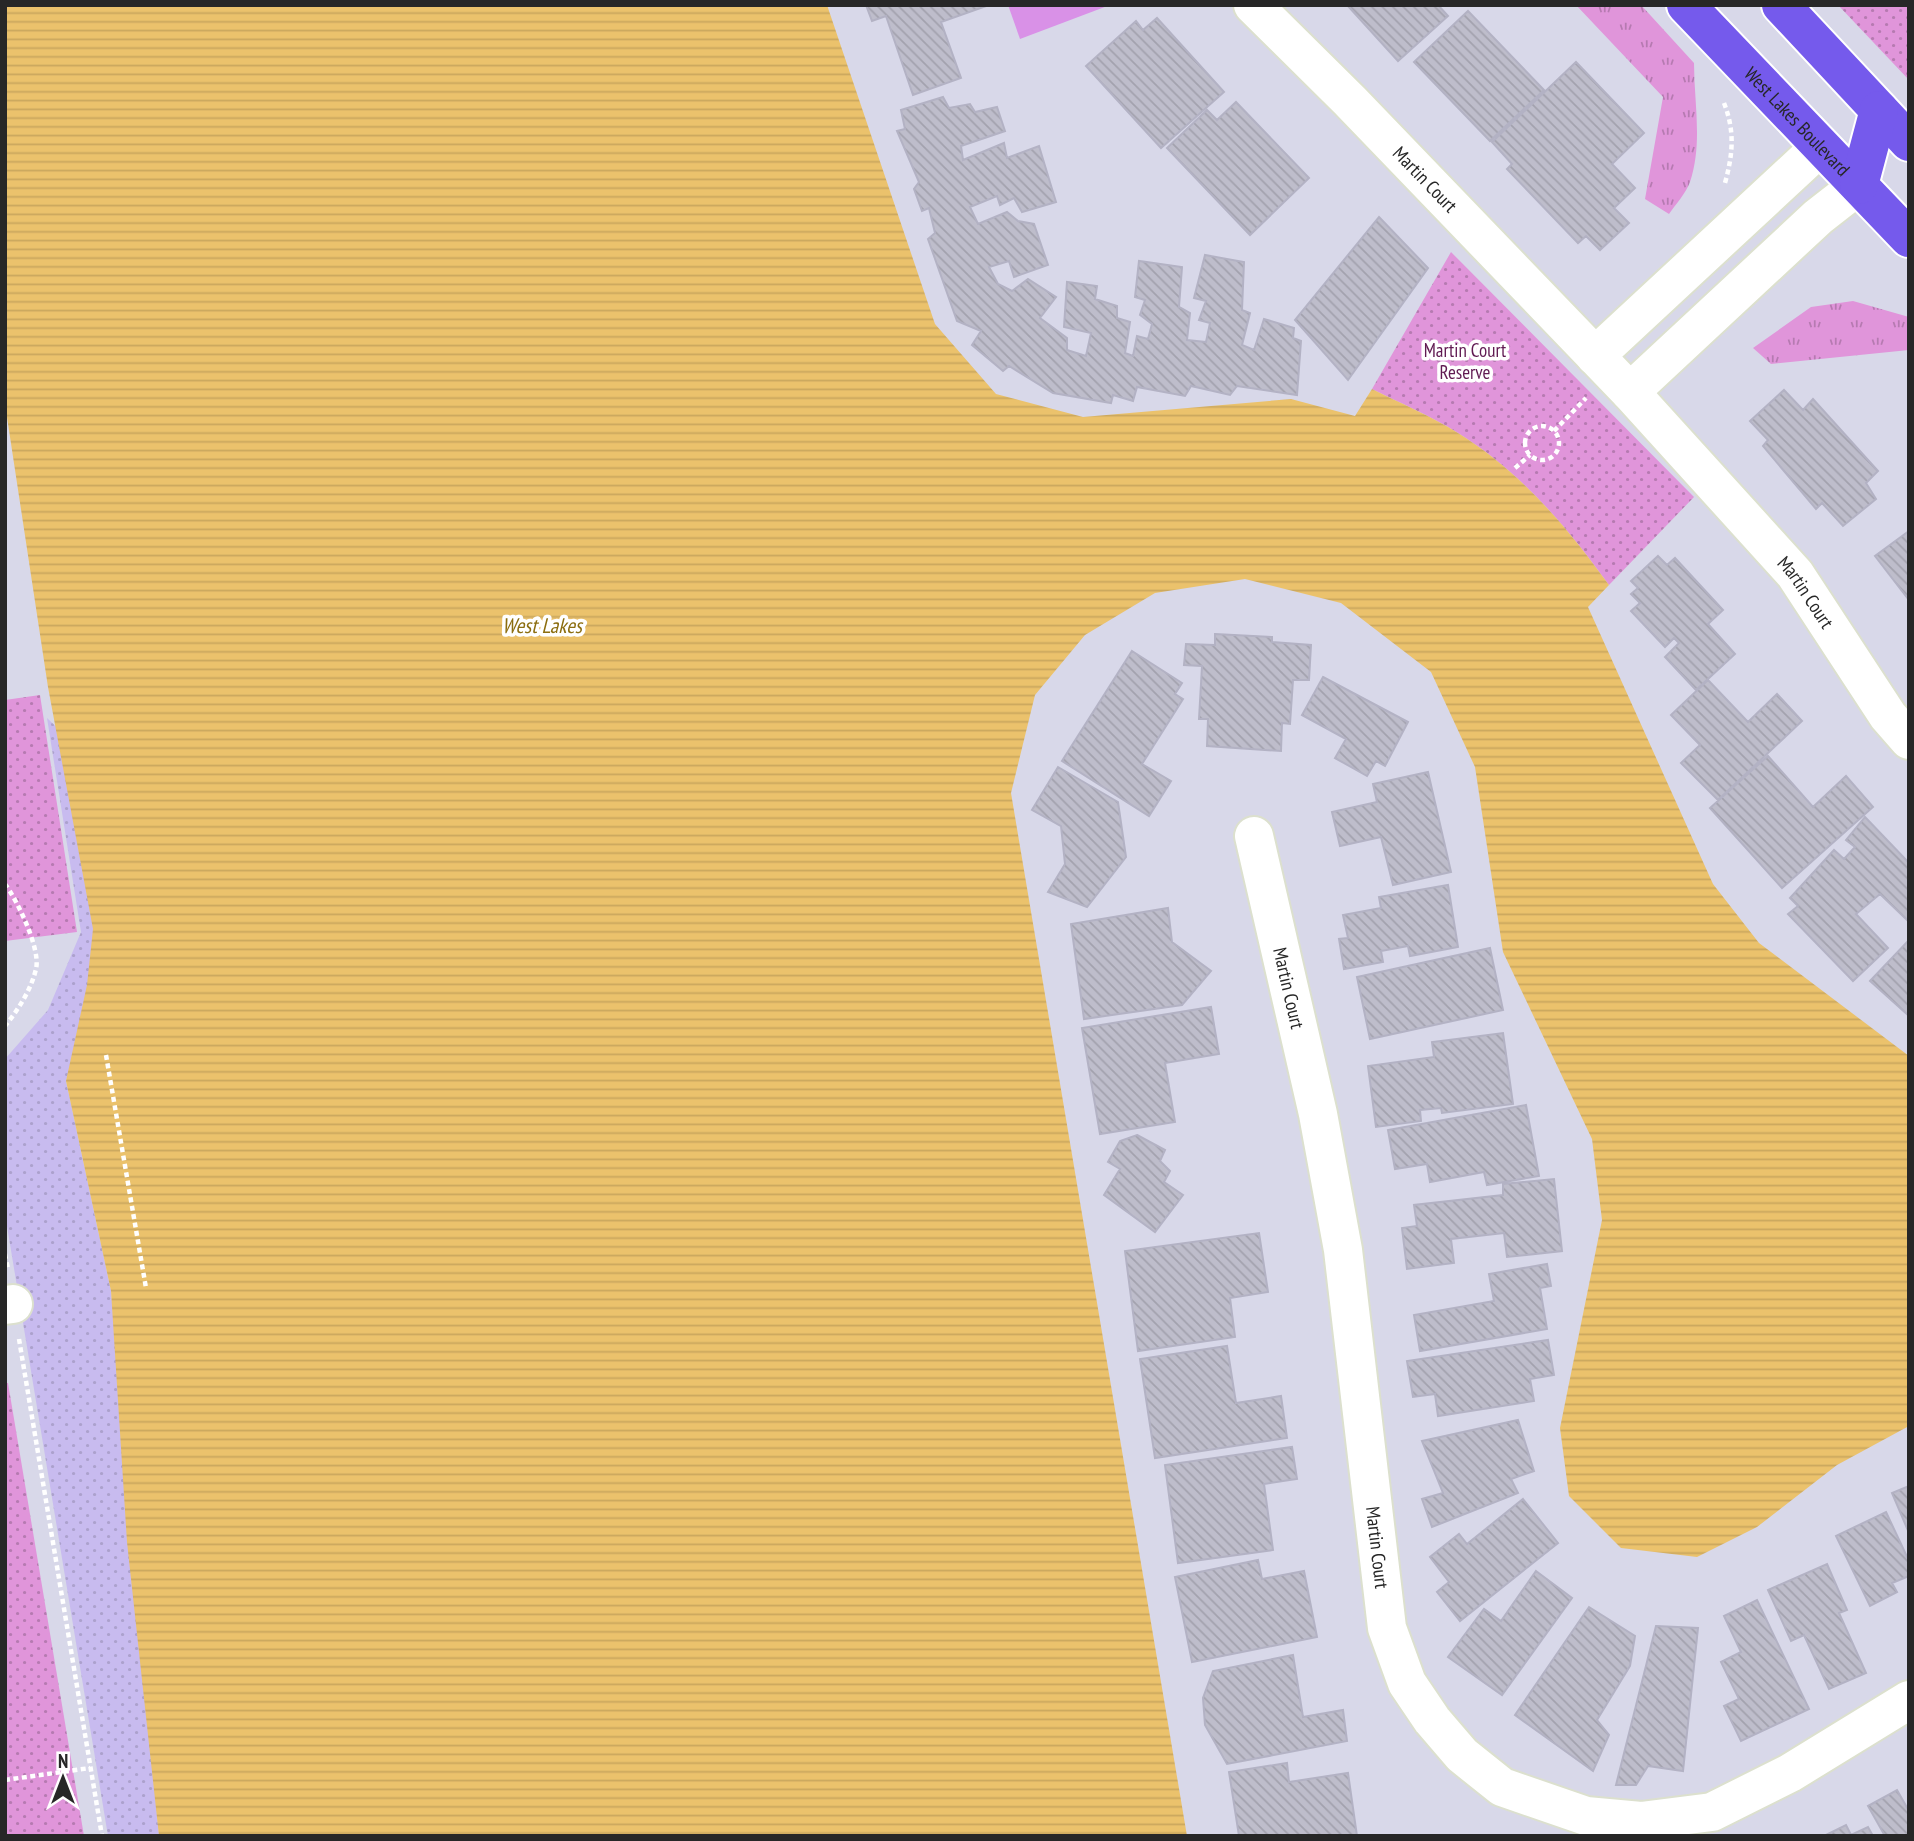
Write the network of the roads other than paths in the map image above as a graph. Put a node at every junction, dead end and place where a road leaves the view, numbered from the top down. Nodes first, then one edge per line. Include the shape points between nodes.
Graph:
1 (1254, 5) edge
2 (1686, 5) edge
3 (1781, 5) edge
4 (1879, 110) junction
5 (1909, 142) edge
6 (1819, 148) junction
7 (1859, 185) junction
8 (1909, 238) edge
9 (1595, 356) junction
10 (1630, 392) junction
11 (1909, 740) edge
12 (1254, 836) dead end
13 (1909, 1700) edge

1 - 9 street, Martin Court
2 - 6 main road, West Lakes Boulevard
3 - 4 main road
4 - 5 main road
4 - 6 main road
4 - 7 main road
6 - 7 main road, West Lakes Boulevard
6 - 9 street
7 - 8 main road, West Lakes Boulevard
7 - 10 street via 1818,217
9 - 10 street, Martin Court
10 - 11 street, Martin Court via 1795,574 1888,716
12 - 13 street, Martin Court via 1318,1114 1343,1250 1387,1628 1407,1683 1432,1720 1462,1755 1502,1787 1586,1816 1641,1821 1712,1812 1790,1773

